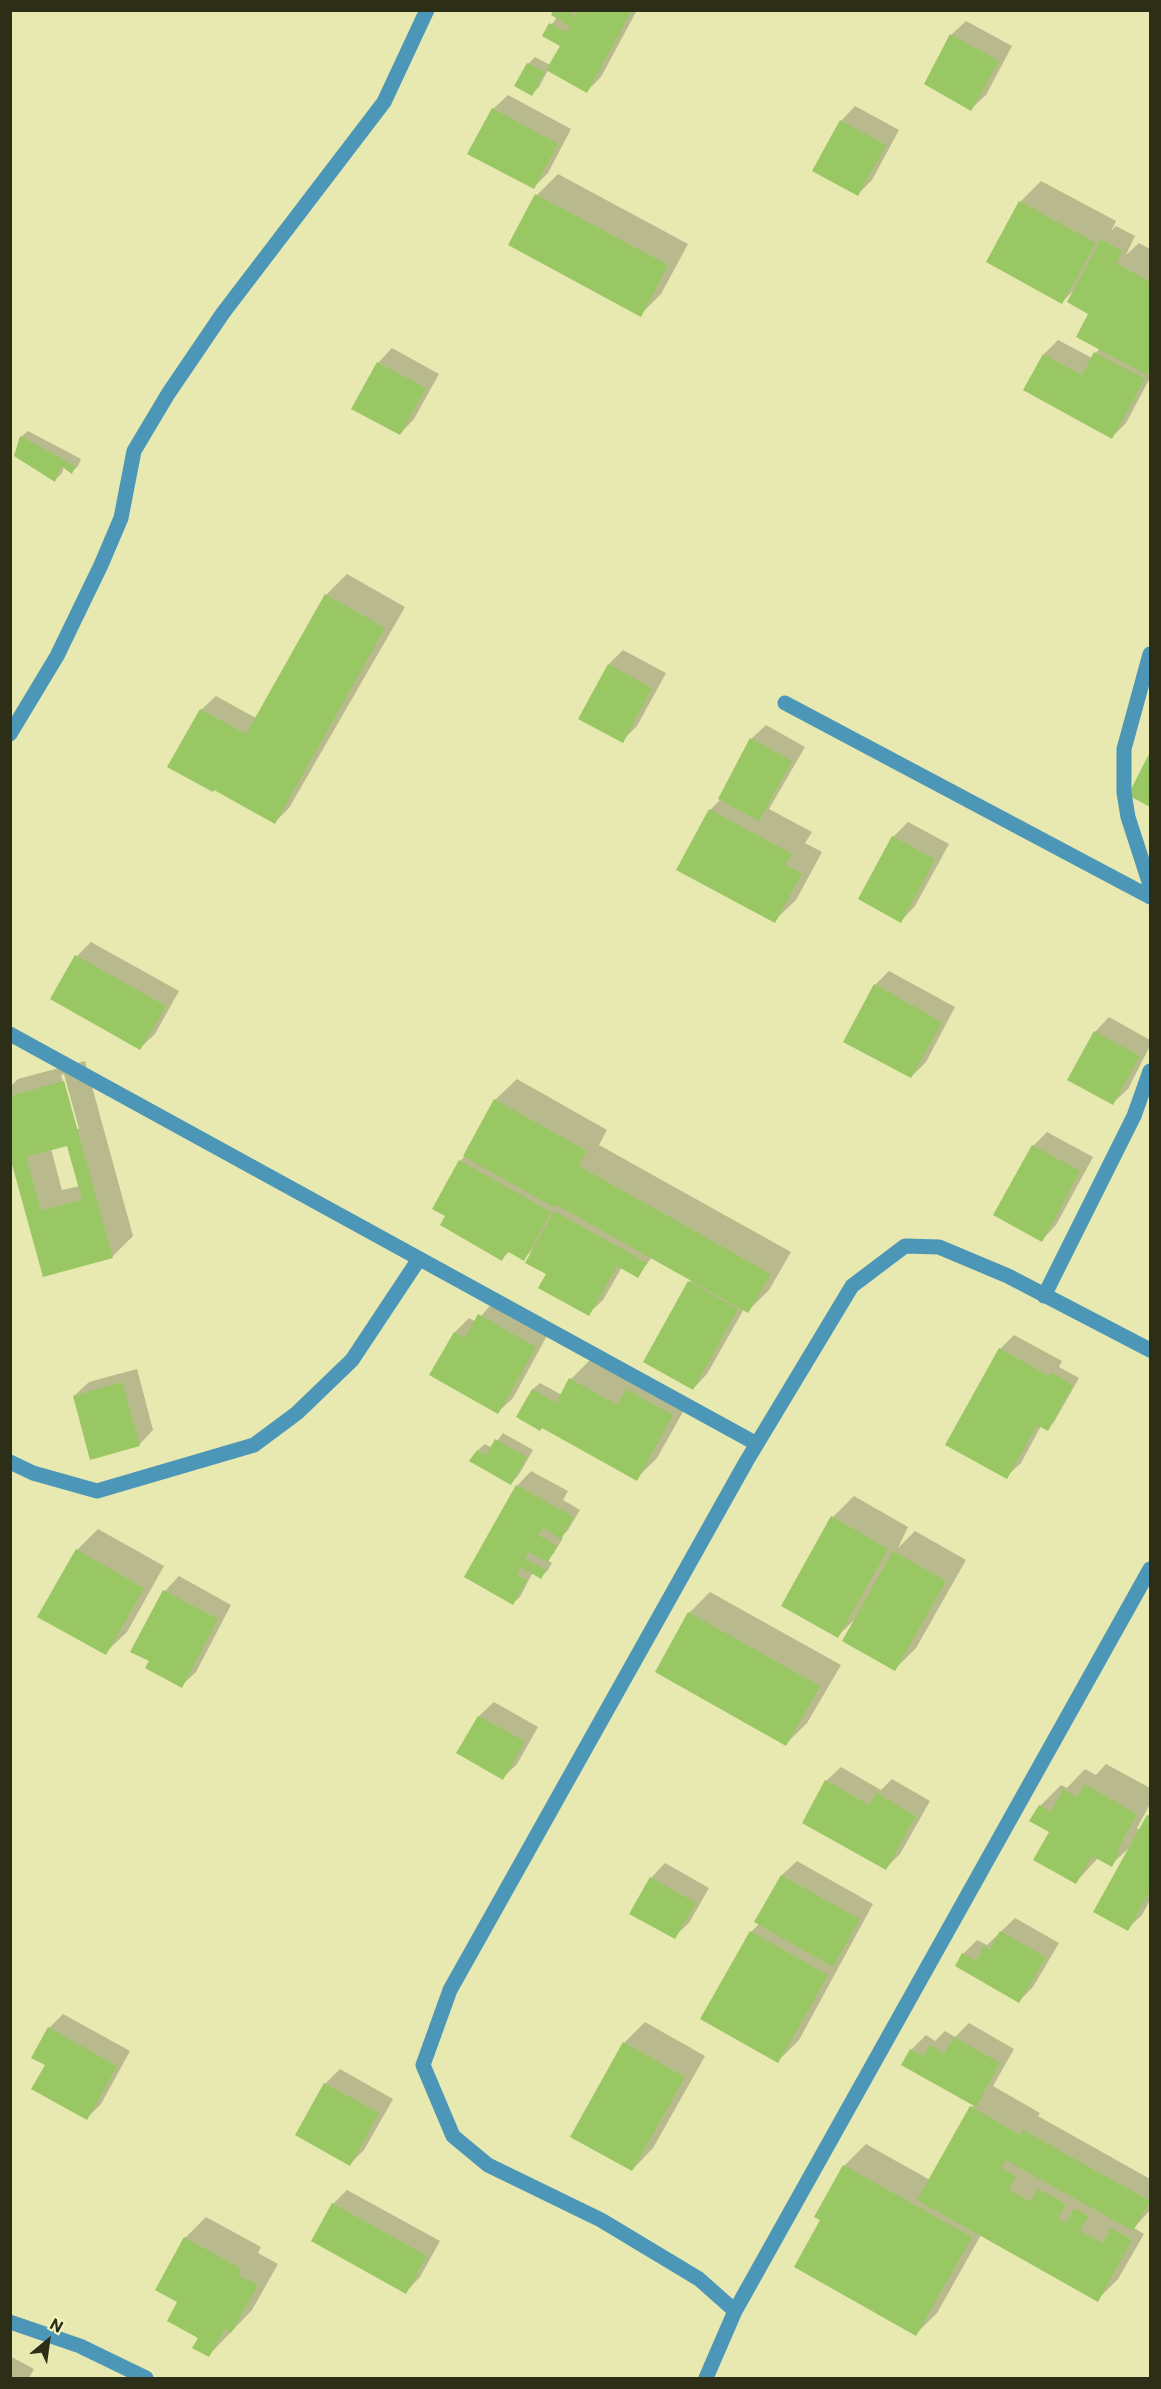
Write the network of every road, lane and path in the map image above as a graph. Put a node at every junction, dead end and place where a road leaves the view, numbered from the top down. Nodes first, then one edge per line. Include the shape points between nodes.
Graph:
1 (427, 10) edge
2 (1150, 654) edge
3 (785, 703) dead end
4 (16, 715) edge
5 (10, 734) edge
6 (1150, 885) edge
7 (1150, 897) edge
8 (10, 1034) edge
9 (1150, 1071) edge
10 (419, 1259) junction
11 (1044, 1296) junction
12 (1150, 1350) edge
13 (757, 1444) junction
14 (10, 1462) edge
15 (1150, 1569) edge
16 (735, 2311) junction
17 (10, 2322) edge
18 (146, 2379) edge
19 (706, 2379) edge

1 - 4 street via 384,102 224,313 134,451 121,518 57,656
2 - 6 street via 1124,749 1124,793
3 - 7 street
4 - 5 street
8 - 10 street
9 - 11 street via 1134,1116
10 - 13 street
10 - 14 street via 352,1360 297,1413 254,1445 97,1491 33,1473
11 - 12 street
11 - 13 street via 972,1259 939,1247 905,1246 852,1286
13 - 16 street via 450,1990 423,2065 453,2136 488,2166 602,2220 699,2279
15 - 16 street
16 - 19 street
17 - 18 street via 80,2346

